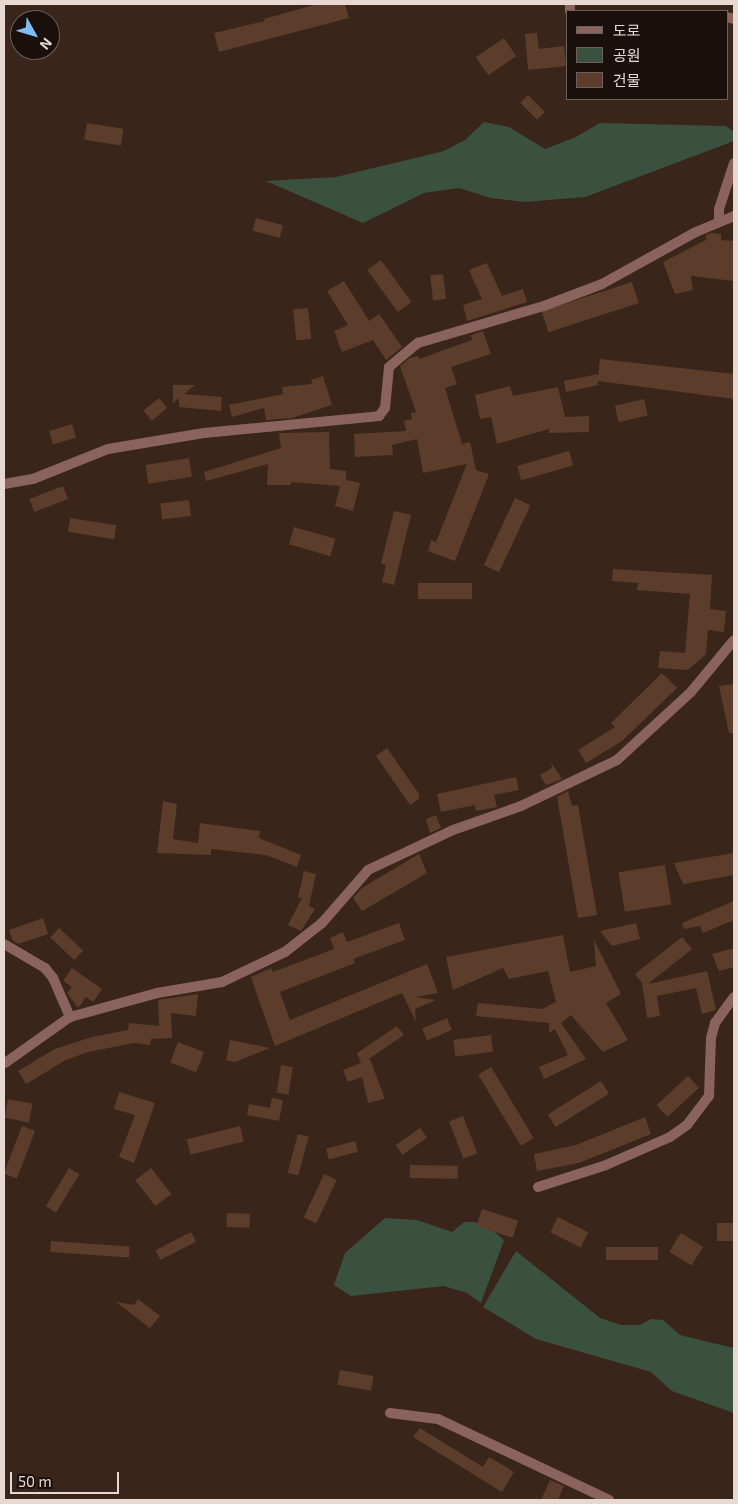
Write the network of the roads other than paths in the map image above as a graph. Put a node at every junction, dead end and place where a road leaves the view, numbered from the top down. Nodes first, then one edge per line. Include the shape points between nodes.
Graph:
1 (734, 163) edge
2 (734, 216) edge
3 (719, 221) junction
4 (4, 484) edge
5 (734, 640) edge
6 (4, 944) edge
7 (734, 997) edge
8 (70, 1017) junction
9 (5, 1063) dead end
10 (538, 1187) dead end
11 (390, 1413) dead end
12 (609, 1500) edge

1 - 3 street via 719,209
2 - 3 street
3 - 4 street via 616,278 544,306 418,343 389,367 385,408 379,416 204,433 108,449 33,479
5 - 8 street via 691,692 617,760 521,806 453,830 368,870 322,923 285,952 222,982 157,993
6 - 8 street via 45,968 53,978
7 - 10 street via 715,1023 711,1038 709,1096 688,1125 640,1151
8 - 9 street
11 - 12 street via 438,1419

